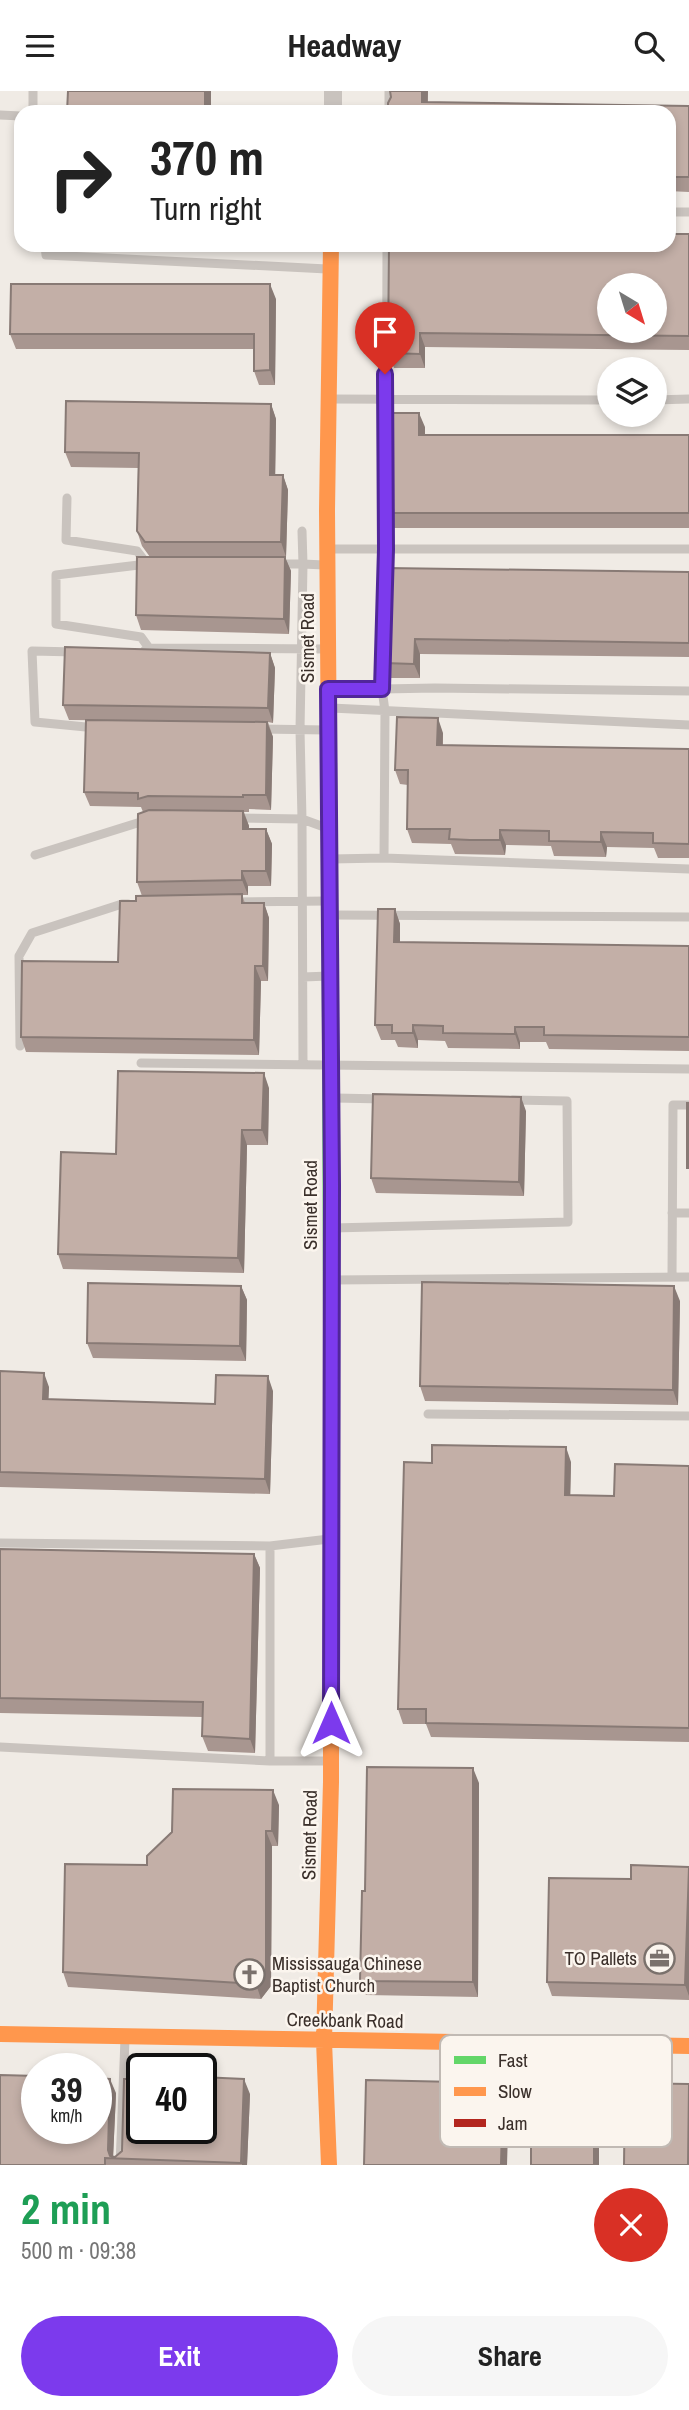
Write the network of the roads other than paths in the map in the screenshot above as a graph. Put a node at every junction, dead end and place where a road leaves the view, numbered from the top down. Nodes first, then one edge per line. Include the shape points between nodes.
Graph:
1 (46, 252) edge
2 (331, 252) edge
3 (387, 252) edge
4 (331, 269) junction
5 (329, 399) junction
6 (689, 399) edge
7 (385, 400) junction
8 (597, 400) edge
9 (667, 400) edge
10 (67, 498) dead end
11 (302, 531) dead end
12 (386, 549) junction
13 (689, 549) edge
14 (328, 557) junction
15 (147, 564) junction
16 (160, 564) edge
17 (264, 564) edge
18 (303, 564) junction
19 (149, 648) junction
20 (303, 649) junction
21 (328, 649) junction
22 (85, 652) edge
23 (138, 653) edge
24 (328, 689) junction
25 (382, 689) junction
26 (689, 691) edge
27 (328, 708) junction
28 (385, 711) junction
29 (689, 725) edge
30 (106, 728) edge
31 (245, 729) edge
32 (300, 730) junction
33 (329, 730) junction
34 (153, 818) edge
35 (221, 818) edge
36 (302, 819) junction
37 (329, 829) junction
38 (35, 855) dead end
39 (384, 858) junction
40 (330, 859) junction
41 (689, 869) edge
42 (302, 901) junction
43 (219, 902) edge
44 (135, 903) edge
45 (330, 908) junction
46 (689, 917) edge
47 (330, 976) junction
48 (303, 977) junction
49 (20, 1046) edge
50 (141, 1063) dead end
51 (303, 1065) junction
52 (331, 1066) junction
53 (689, 1069) edge
54 (331, 1098) junction
55 (390, 1099) edge
56 (499, 1100) edge
57 (689, 1105) edge
58 (672, 1213) junction
59 (689, 1213) edge
60 (332, 1228) junction
61 (689, 1276) edge
62 (671, 1277) junction
63 (331, 1280) junction
64 (428, 1413) dead end
65 (689, 1416) edge
66 (331, 1539) junction
67 (0, 1543) edge
68 (270, 1546) junction
69 (0, 1747) edge
70 (270, 1761) junction
71 (331, 1761) junction
72 (0, 2034) edge
73 (125, 2037) junction
74 (324, 2041) junction
75 (440, 2043) edge
76 (120, 2165) edge
77 (329, 2165) edge

1 - 4 lane
2 - 4 street, Sismet Road
3 - 7 lane
4 - 5 street, Sismet Road
5 - 7 lane
5 - 14 street, Sismet Road
6 - 9 lane
7 - 8 lane
7 - 12 lane
10 - 15 lane via 66,540 137,551
11 - 18 lane
12 - 13 lane
12 - 14 lane
12 - 25 lane
14 - 18 lane
14 - 21 street, Sismet Road
15 - 16 lane
15 - 19 lane via 56,575 55,624 141,637
17 - 18 lane
18 - 20 lane
19 - 20 lane
19 - 23 lane
20 - 21 lane
20 - 32 lane
21 - 24 street, Sismet Road
22 - 30 lane via 32,652 35,722
24 - 25 lane
24 - 27 street, Sismet Road
25 - 26 lane
25 - 28 lane
27 - 28 lane
27 - 33 street, Sismet Road
28 - 29 lane
28 - 39 lane
31 - 32 lane
32 - 33 lane
32 - 36 lane
33 - 37 street, Sismet Road
34 - 38 lane
35 - 36 lane
36 - 37 lane
36 - 42 lane
37 - 40 street, Sismet Road
39 - 40 lane
39 - 41 lane
40 - 45 street, Sismet Road
42 - 43 lane
42 - 45 lane
42 - 48 lane
44 - 49 lane via 32,933 19,956
45 - 46 lane
45 - 47 street, Sismet Road
47 - 48 lane
47 - 52 street, Sismet Road
48 - 51 lane
50 - 51 lane
51 - 52 lane
52 - 53 lane
52 - 54 street, Sismet Road
54 - 55 lane
54 - 60 street, Sismet Road
56 - 60 lane via 567,1101 568,1222
57 - 58 lane via 673,1105
58 - 59 lane
58 - 62 lane
60 - 63 street, Sismet Road
61 - 62 lane
62 - 63 lane
63 - 66 street, Sismet Road
64 - 65 lane
66 - 68 lane
66 - 71 street, Sismet Road
67 - 68 lane
68 - 70 lane
69 - 70 lane
70 - 71 lane
71 - 74 street, Sismet Road
72 - 73 street, Creekbank Road
73 - 74 street, Creekbank Road
73 - 76 lane
74 - 75 street, Creekbank Road
74 - 77 street, Sismet Road

